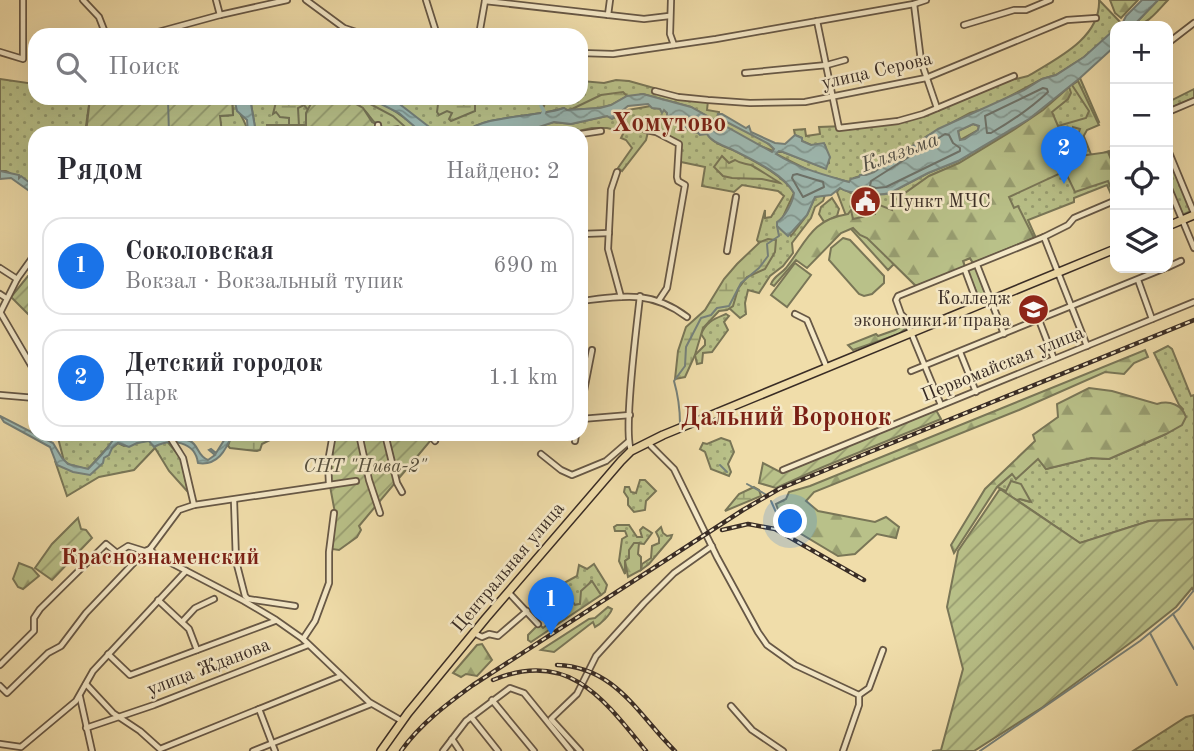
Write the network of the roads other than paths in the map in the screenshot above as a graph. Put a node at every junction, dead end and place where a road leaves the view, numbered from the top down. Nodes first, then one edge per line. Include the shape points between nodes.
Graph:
1 (23, 0) edge
2 (216, 0) edge
3 (286, 0) edge
4 (306, 0) edge
5 (426, 0) edge
6 (529, 0) edge
7 (610, 0) edge
8 (671, 0) edge
9 (926, 0) edge
10 (1050, 0) edge
11 (84, 1) edge
12 (278, 1) edge
13 (485, 1) edge
14 (914, 4) junction
15 (528, 7) junction
16 (220, 15) junction
17 (608, 15) junction
18 (669, 16) junction
19 (1096, 18) dead end
20 (817, 21) junction
21 (1194, 23) edge
22 (964, 25) dead end
23 (103, 28) edge
24 (173, 28) edge
25 (344, 28) edge
26 (435, 28) edge
27 (480, 28) edge
28 (1173, 39) edge
29 (674, 45) junction
30 (0, 52) edge
31 (588, 53) edge
32 (845, 60) dead end
33 (827, 65) junction
34 (745, 73) dead end
35 (1014, 76) dead end
36 (926, 78) junction
37 (655, 91) dead end
38 (833, 98) junction
39 (1194, 101) edge
40 (937, 108) junction
41 (1173, 110) edge
42 (646, 130) dead end
43 (601, 131) dead end
44 (588, 133) edge
45 (1173, 162) edge
46 (617, 172) dead end
47 (736, 197) dead end
48 (1173, 198) edge
49 (1110, 204) edge
50 (1194, 214) edge
51 (1182, 220) junction
52 (1173, 224) edge
53 (608, 233) junction
54 (588, 234) edge
55 (1044, 237) junction
56 (1194, 248) edge
57 (727, 251) dead end
58 (1110, 251) edge
59 (1181, 261) dead end
60 (28, 263) edge
61 (1173, 264) edge
62 (977, 265) junction
63 (0, 268) edge
64 (965, 270) junction
65 (1059, 272) junction
66 (1152, 273) edge
67 (17, 279) junction
68 (1138, 279) junction
69 (0, 294) edge
70 (640, 296) junction
71 (621, 297) junction
72 (6, 298) junction
73 (588, 300) edge
74 (659, 300) junction
75 (991, 301) junction
76 (1194, 302) edge
77 (979, 306) junction
78 (1072, 306) junction
79 (0, 312) edge
80 (795, 314) dead end
81 (687, 317) dead end
82 (1152, 319) junction
83 (1039, 320) junction
84 (911, 333) junction
85 (1004, 334) junction
86 (1087, 345) junction
87 (592, 350) dead end
88 (960, 352) junction
89 (1054, 359) junction
90 (28, 360) edge
91 (925, 365) junction
92 (827, 368) junction
93 (588, 370) edge
94 (911, 371) dead end
95 (976, 391) junction
96 (0, 395) edge
97 (28, 397) edge
98 (941, 405) junction
99 (630, 415) junction
100 (588, 418) edge
101 (173, 441) edge
102 (331, 441) edge
103 (361, 441) edge
104 (387, 441) edge
105 (628, 441) junction
106 (650, 444) junction
107 (631, 451) junction
108 (541, 454) dead end
109 (783, 470) dead end
110 (356, 481) dead end
111 (329, 484) junction
112 (402, 492) dead end
113 (234, 500) junction
114 (194, 505) junction
115 (334, 513) dead end
116 (380, 513) dead end
117 (712, 546) junction
118 (147, 550) junction
119 (186, 571) junction
120 (510, 594) dead end
121 (214, 599) dead end
122 (245, 599) junction
123 (158, 600) junction
124 (295, 606) dead end
125 (527, 611) junction
126 (276, 621) junction
127 (182, 622) junction
128 (538, 624) dead end
129 (474, 633) junction
130 (303, 639) junction
131 (309, 644) junction
132 (197, 650) junction
133 (883, 650) dead end
134 (108, 654) junction
135 (0, 666) edge
136 (341, 676) junction
137 (86, 684) junction
138 (0, 685) edge
139 (859, 695) junction
140 (79, 696) junction
141 (492, 700) junction
142 (372, 704) junction
143 (731, 706) dead end
144 (259, 709) junction
145 (471, 717) junction
146 (120, 718) junction
147 (402, 721) junction
148 (86, 728) junction
149 (452, 738) junction
150 (0, 744) edge
151 (272, 744) junction
152 (457, 749) edge
153 (160, 750) edge
154 (92, 751) edge
155 (253, 751) edge
156 (275, 751) edge
157 (381, 751) edge
158 (443, 751) edge
159 (498, 751) edge
160 (534, 751) edge
161 (571, 751) edge
162 (580, 751) edge
163 (783, 751) edge
164 (842, 751) edge

1 - 30 street via 23,59
2 - 16 street
3 - 12 street
4 - 25 street
5 - 26 street
6 - 15 street
7 - 17 street
8 - 18 street
9 - 14 street
10 - 22 street
11 - 23 street
12 - 16 street
13 - 15 street
13 - 27 street
14 - 20 street
14 - 36 street
15 - 17 street
16 - 24 street
17 - 18 street
18 - 29 street
19 - 36 street, улица Серова via 1067,20
20 - 29 street
20 - 33 street
21 - 28 street
29 - 31 street
32 - 33 street
33 - 34 street
33 - 38 street
35 - 40 street
36 - 38 street, улица Серова
36 - 40 street
37 - 38 street, улица Серова via 750,103
38 - 40 street via 839,128 898,121
39 - 41 street
42 - 74 street via 679,144 677,177 685,185 667,288
43 - 44 street
45 - 50 street
46 - 53 street
47 - 57 street
48 - 51 street
49 - 55 street via 1074,218
50 - 51 main road
51 - 52 main road
51 - 56 street
53 - 54 street
53 - 71 street
55 - 62 street
55 - 65 street
58 - 65 main road, Центральная улица
59 - 61 street
60 - 67 street
62 - 64 street
62 - 75 street
63 - 67 street
64 - 77 street
64 - 84 street via 898,296
65 - 75 main road, Центральная улица
65 - 78 street
66 - 68 street
67 - 72 street
68 - 78 street
68 - 82 street
69 - 72 street
70 - 71 street
70 - 74 street
70 - 99 street
71 - 73 street
72 - 79 street
74 - 81 street
75 - 77 main road, Центральная улица
75 - 85 street
76 - 82 street, Первомайская улица
77 - 84 main road, Центральная улица
78 - 83 street
78 - 86 street
79 - 90 street
80 - 92 street via 807,320
82 - 86 street, Первомайская улица
83 - 85 street
83 - 89 street
84 - 91 street
84 - 92 main road, Центральная улица
85 - 88 street
86 - 89 street, Первомайская улица
87 - 93 street
88 - 91 street
88 - 95 street
89 - 95 street, Первомайская улица
91 - 94 street
91 - 98 street
92 - 106 main road, Центральная улица
95 - 98 street, Первомайская улица
96 - 97 street
98 - 109 street, Первомайская улица
99 - 100 street
99 - 105 street
101 - 114 street via 183,458
102 - 111 street
103 - 116 street
104 - 112 street
105 - 107 street
105 - 108 street via 606,461 572,475
106 - 107 main road, Центральная улица
106 - 117 street via 674,469
107 - 129 main road, Центральная улица
110 - 111 street
111 - 113 street
113 - 114 street
113 - 122 street via 236,561
114 - 118 street via 179,510
115 - 130 street via 329,583
117 - 139 street via 767,645 795,666
117 - 162 street via 674,573 644,603 596,656 573,699 551,719
118 - 119 street
118 - 135 street via 128,547 117,554 106,544 40,609 34,631
118 - 138 street via 61,646 7,693
119 - 122 street
119 - 123 street
120 - 125 street
121 - 127 street via 195,608
122 - 124 street
122 - 126 street
123 - 127 street
123 - 134 street
125 - 128 street
125 - 129 street via 498,636
126 - 130 street
126 - 132 street
127 - 132 street
129 - 147 main road, Центральная улица
130 - 131 street
131 - 136 street
131 - 146 street, улица Жданова
132 - 134 street via 130,675
133 - 139 street via 869,688
134 - 137 street
136 - 142 street
136 - 144 street
137 - 140 street
137 - 146 street
139 - 164 street
140 - 148 street
140 - 150 street via 21,747
141 - 145 street
141 - 160 street
141 - 161 street via 510,688 520,691
142 - 147 street
142 - 151 street
143 - 163 street via 752,730
144 - 151 street
144 - 153 street
145 - 149 street
145 - 159 street
146 - 148 street, улица Жданова
146 - 153 street
147 - 157 main road, Центральная улица
148 - 154 street
149 - 152 street
149 - 158 street
151 - 155 street
151 - 156 street

